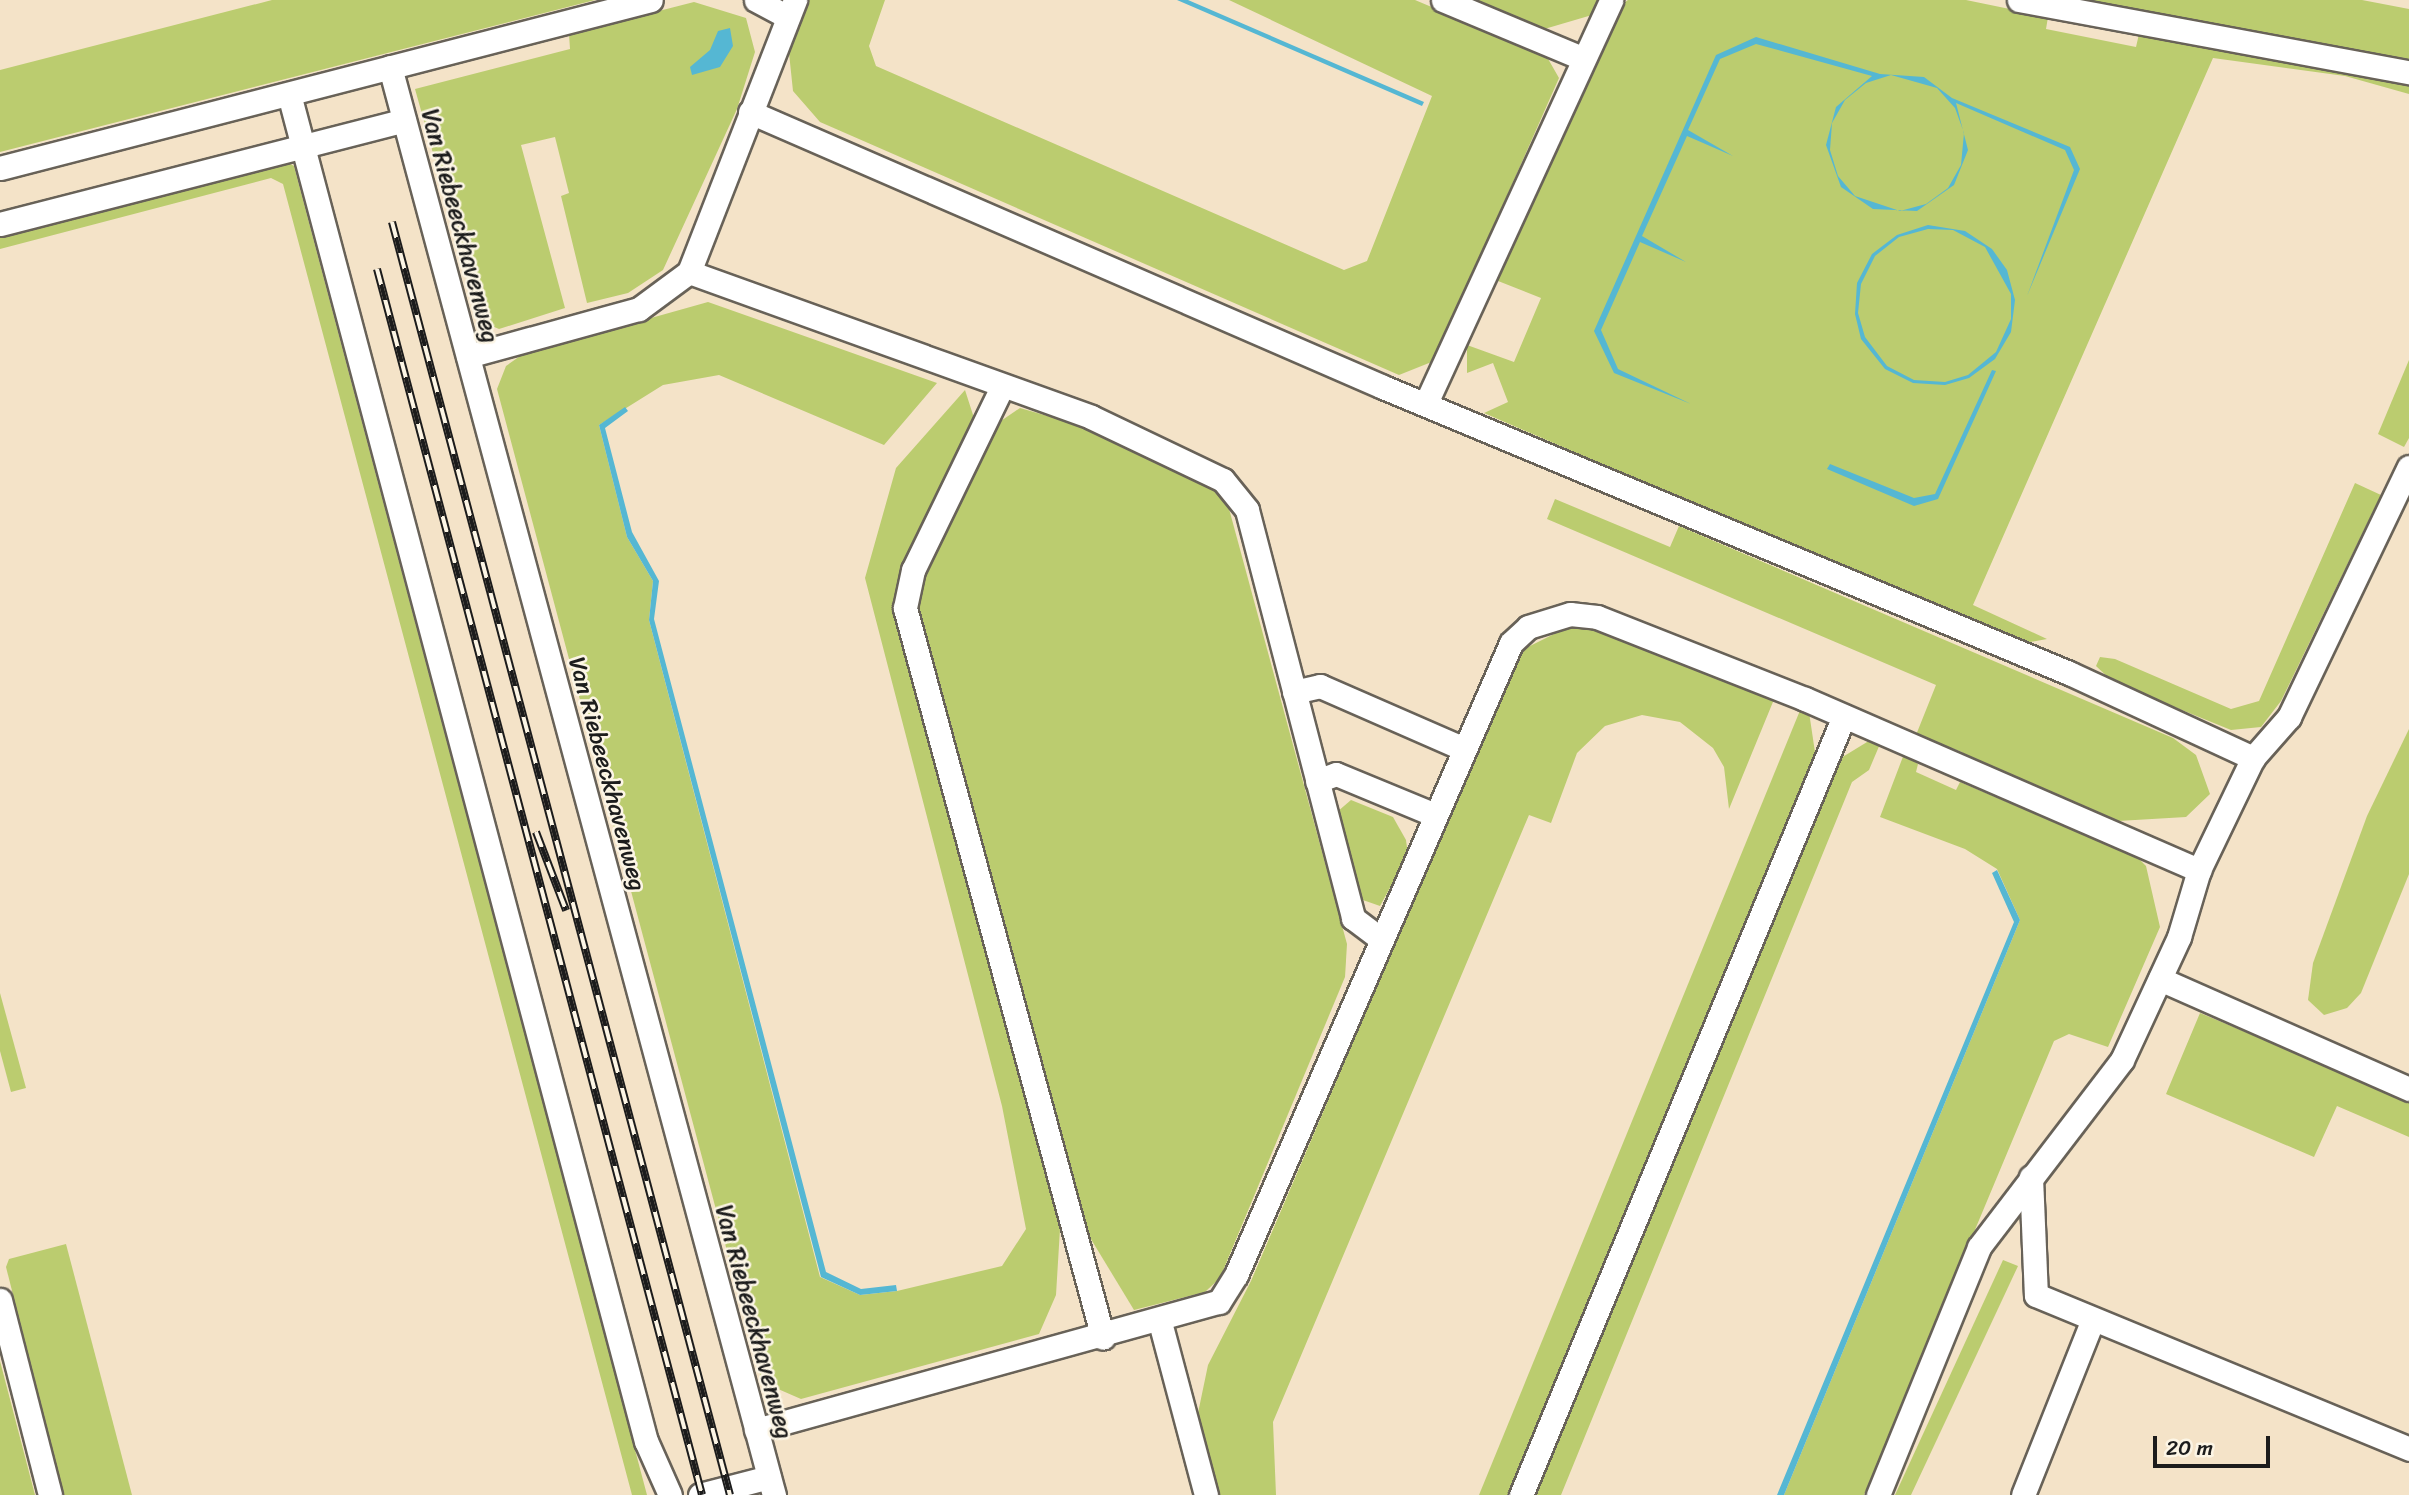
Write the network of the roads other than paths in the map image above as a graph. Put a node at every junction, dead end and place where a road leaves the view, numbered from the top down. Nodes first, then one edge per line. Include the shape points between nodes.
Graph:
1 (651, 0) edge
2 (756, 0) edge
3 (1443, 0) edge
4 (1611, 0) edge
5 (2019, 0) edge
6 (791, 8) edge
7 (1579, 57) junction
8 (390, 67) junction
9 (2409, 72) edge
10 (289, 94) junction
11 (750, 112) junction
12 (404, 120) junction
13 (303, 145) junction
14 (0, 167) edge
15 (0, 224) edge
16 (689, 272) junction
17 (468, 356) junction
18 (1001, 388) junction
19 (1426, 403) junction
20 (2409, 467) edge
21 (1294, 692) junction
22 (1844, 716) junction
23 (1464, 749) junction
24 (2253, 758) junction
25 (1317, 781) junction
26 (1435, 815) junction
27 (2199, 870) junction
28 (1380, 938) junction
29 (2160, 979) junction
30 (2409, 1089) edge
31 (2031, 1177) junction
32 (0, 1300) edge
33 (2093, 1319) junction
34 (1160, 1322) junction
35 (1103, 1338) junction
36 (757, 1430) junction
37 (2409, 1449) edge
38 (771, 1486) edge
39 (50, 1495) edge
40 (670, 1495) edge
41 (700, 1495) edge
42 (1206, 1495) edge
43 (1521, 1495) edge
44 (1878, 1495) edge
45 (2023, 1495) edge

1 - 8 lane
2 - 6 lane
3 - 7 lane
4 - 7 lane
5 - 9 lane
6 - 11 lane
7 - 19 lane
8 - 10 lane
8 - 12 lane, Van Riebeeckhavenweg
10 - 13 lane
10 - 14 lane
11 - 16 lane
11 - 19 lane
12 - 13 lane
12 - 17 lane, Van Riebeeckhavenweg
13 - 15 lane
13 - 40 lane via 646,1441
16 - 17 lane via 639,309
16 - 18 lane
17 - 36 lane, Van Riebeeckhavenweg
18 - 21 lane via 1091,418 1223,480 1247,510
18 - 35 lane via 913,570 905,608
19 - 24 lane via 2069,673
20 - 24 lane via 2289,717
21 - 23 lane via 1320,686
21 - 25 lane
22 - 23 lane via 1597,617 1570,614 1518,632
22 - 27 lane
22 - 43 lane
23 - 26 lane
24 - 27 lane
25 - 26 lane via 1336,774
25 - 28 lane via 1353,918
26 - 28 lane
27 - 29 lane
28 - 34 lane via 1229,1289 1208,1310
29 - 30 lane
29 - 31 lane via 2122,1060
31 - 33 lane via 2036,1295
31 - 44 lane via 1979,1247
32 - 39 lane
33 - 37 lane
33 - 45 lane
34 - 35 lane
34 - 42 lane
35 - 36 lane
36 - 38 lane, Van Riebeeckhavenweg
38 - 41 lane

